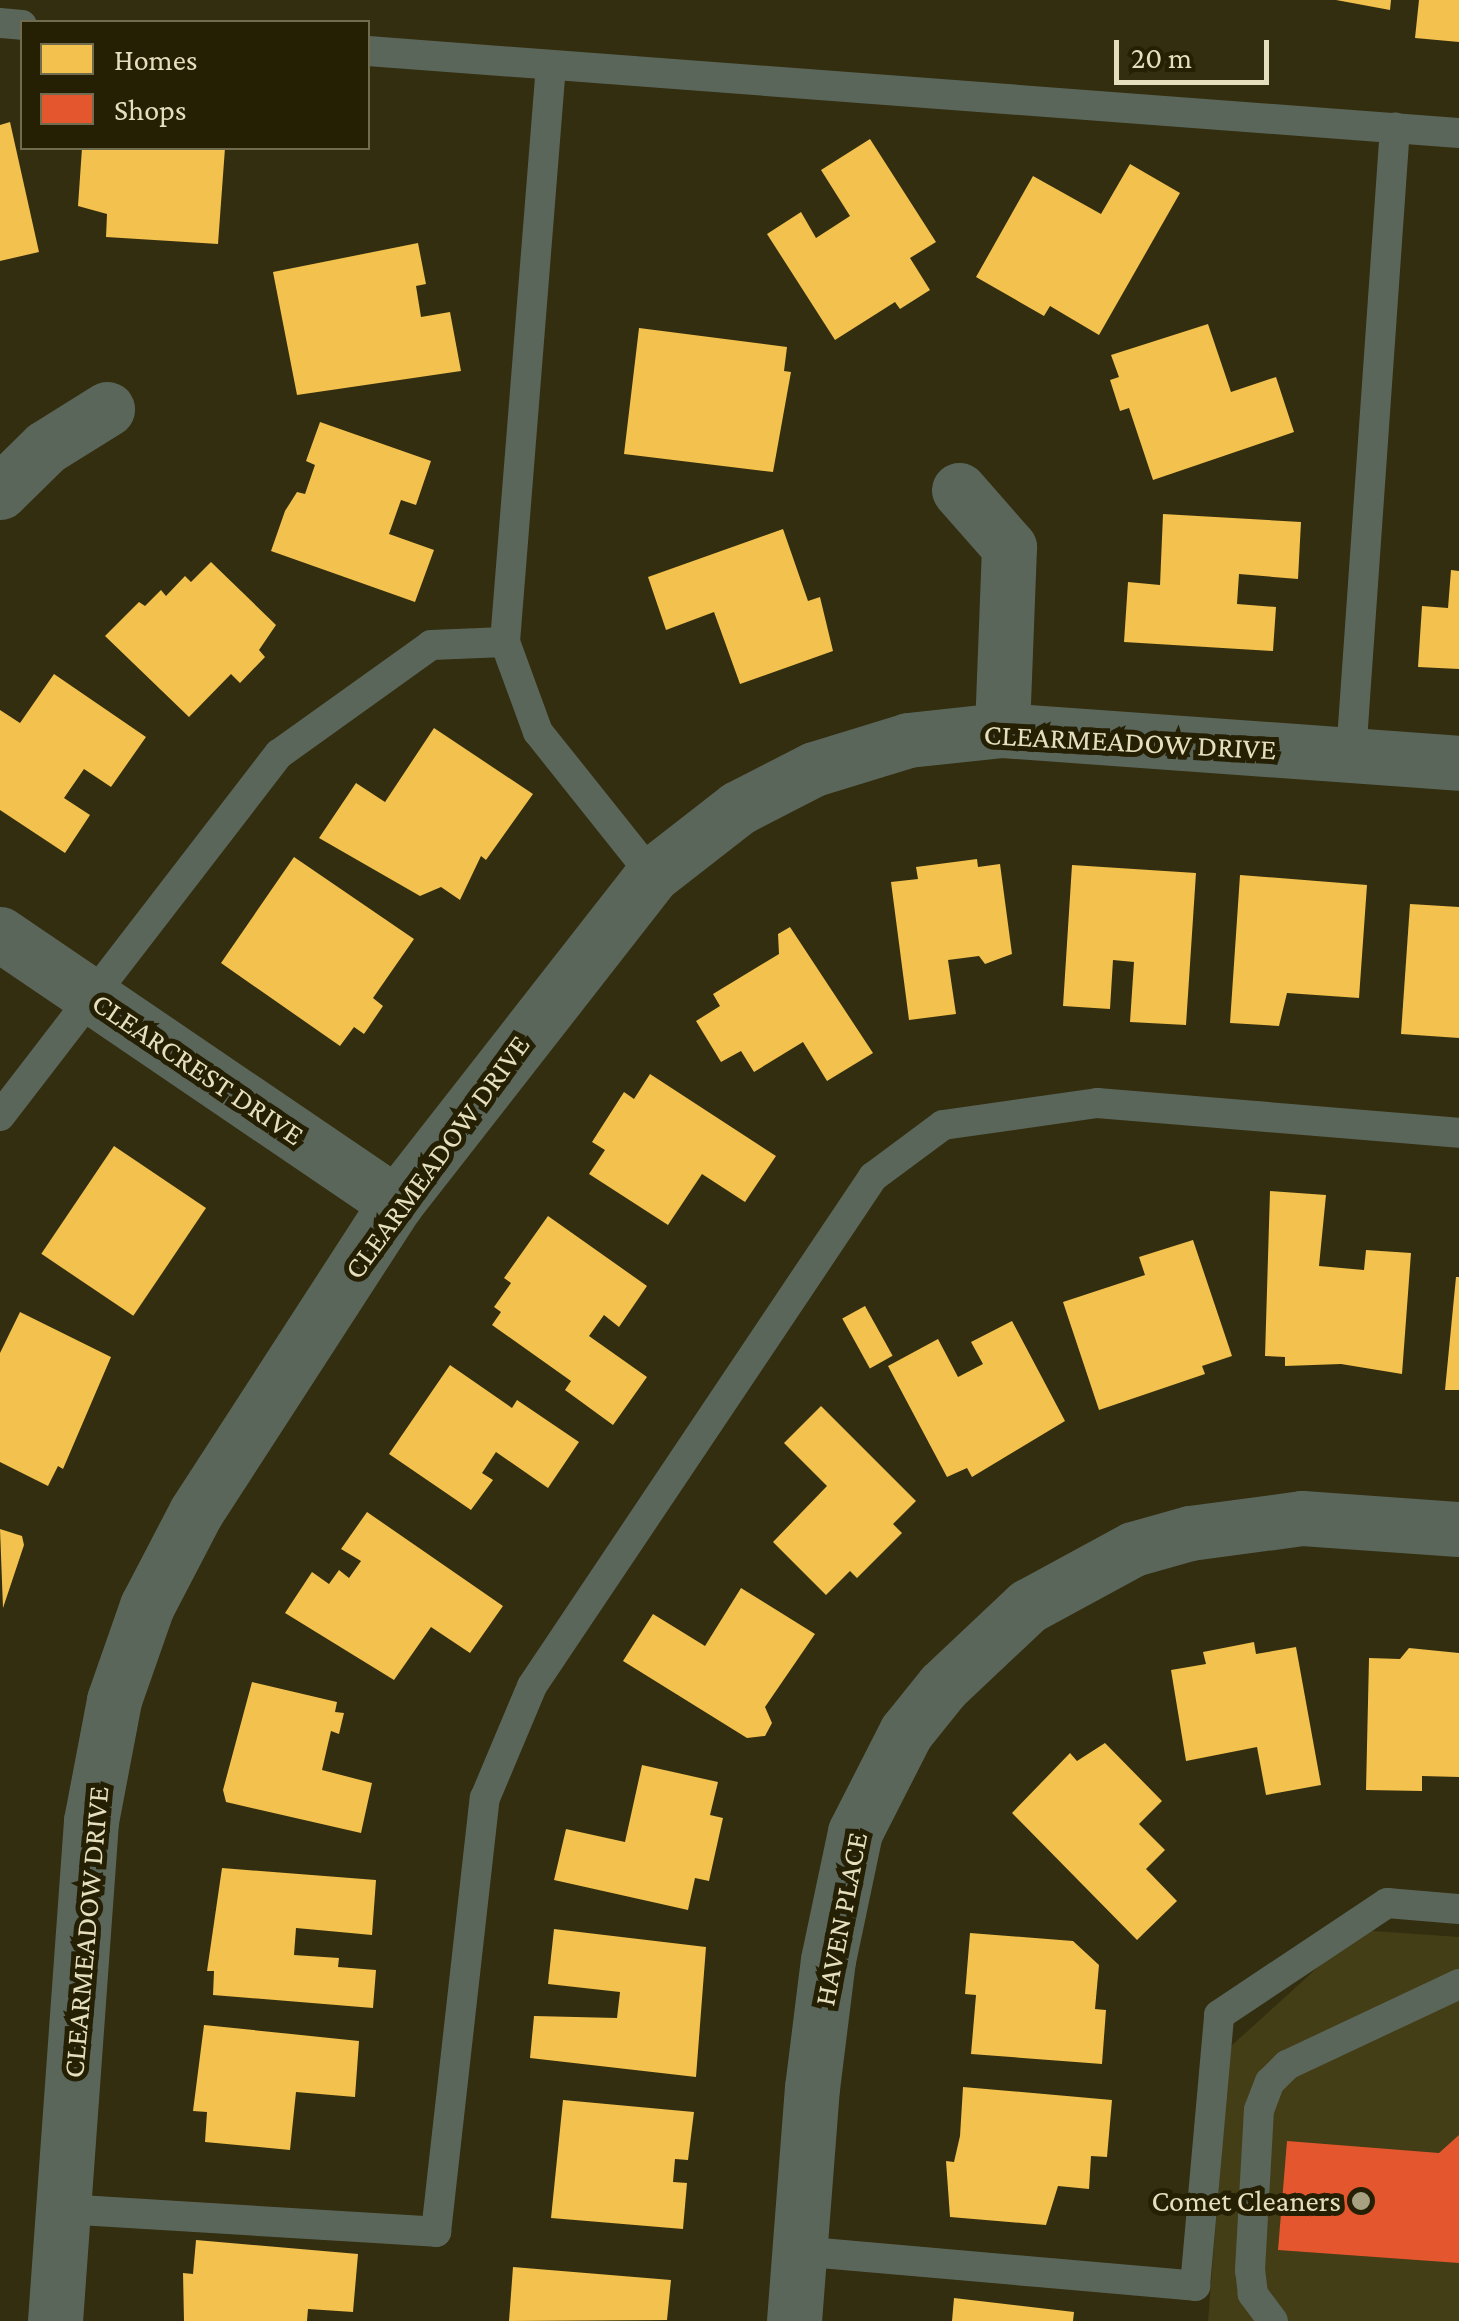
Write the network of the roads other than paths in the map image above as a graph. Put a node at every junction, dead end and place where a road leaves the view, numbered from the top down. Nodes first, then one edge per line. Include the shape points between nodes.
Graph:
1 (370, 51) edge
2 (551, 64) junction
3 (1394, 128) junction
4 (1459, 133) edge
5 (108, 409) dead end
6 (959, 490) dead end
7 (0, 492) edge
8 (504, 642) junction
9 (1002, 730) junction
10 (1352, 755) junction
11 (1459, 762) edge
12 (652, 875) junction
13 (0, 934) edge
14 (90, 996) junction
15 (0, 1116) edge
16 (1459, 1133) edge
17 (396, 1203) junction
18 (1459, 1529) edge
19 (1459, 1909) edge
20 (1459, 1984) edge
21 (64, 2209) junction
22 (798, 2251) junction
23 (55, 2321) edge
24 (794, 2321) edge
25 (1272, 2321) edge

1 - 2 lane
2 - 3 lane
2 - 8 lane
3 - 4 lane
3 - 10 lane
5 - 7 street via 46,447
6 - 9 street via 1009,547
8 - 12 lane via 538,732
8 - 14 lane via 430,646 279,754
9 - 10 street, CLEARMEADOW DRIVE
9 - 12 street, CLEARMEADOW DRIVE via 908,740 814,769 738,808
10 - 11 street, CLEARMEADOW DRIVE
12 - 17 street, CLEARMEADOW DRIVE
13 - 14 street, CLEARCREST DRIVE
14 - 15 lane
14 - 17 street, CLEARCREST DRIVE
16 - 21 lane via 1097,1102 944,1125 873,1177 532,1686 518,1718 485,1798 436,2232
17 - 21 street, CLEARMEADOW DRIVE via 196,1512 147,1606 114,1700 90,1821
18 - 22 street, HAVEN PLACE via 1302,1518 1190,1532 1133,1548 1028,1606 943,1686 906,1732 855,1832 826,1978
19 - 22 lane via 1386,1903 1219,2016 1195,2286
20 - 25 lane via 1287,2065 1270,2082 1259,2110 1250,2270 1252,2294
21 - 23 street, CLEARMEADOW DRIVE
22 - 24 street, HAVEN PLACE

